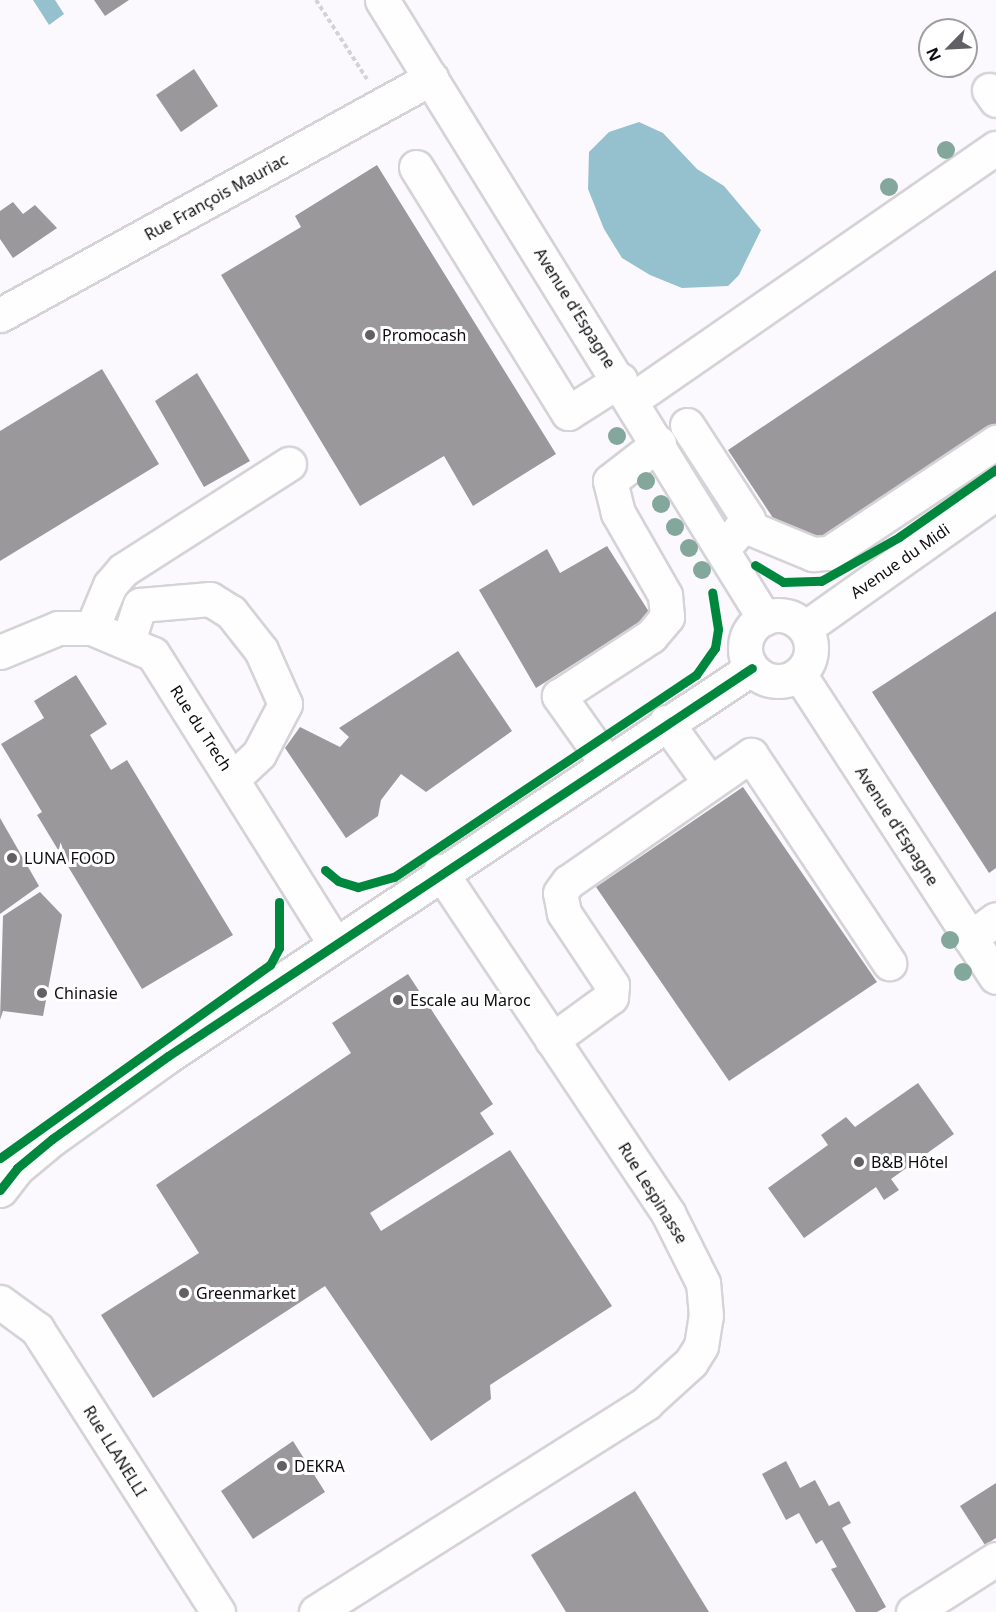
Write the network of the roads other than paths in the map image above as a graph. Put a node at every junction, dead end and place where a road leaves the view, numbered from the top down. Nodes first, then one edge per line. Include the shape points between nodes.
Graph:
1 (382, 0) edge
2 (431, 78) junction
3 (996, 148) edge
4 (416, 167) dead end
5 (0, 315) edge
6 (626, 390) junction
7 (687, 425) dead end
8 (996, 442) edge
9 (659, 443) junction
10 (289, 464) dead end
11 (996, 493) edge
12 (733, 537) junction
13 (764, 618) junction
14 (92, 628) junction
15 (805, 628) junction
16 (128, 641) junction
17 (0, 652) edge
18 (752, 668) junction
19 (799, 674) junction
20 (666, 722) junction
21 (605, 761) junction
22 (233, 778) junction
23 (710, 783) junction
24 (440, 871) junction
25 (996, 919) edge
26 (970, 938) junction
27 (334, 942) junction
28 (889, 963) dead end
29 (996, 977) edge
30 (552, 1040) junction
31 (0, 1190) edge
32 (0, 1302) edge
33 (996, 1559) edge
34 (218, 1612) edge
35 (316, 1612) edge
36 (913, 1612) edge

1 - 2 street, Avenue d'Espagne
2 - 5 street, Rue François Mauriac
2 - 6 street, Avenue d'Espagne
3 - 6 street
4 - 6 street via 568,413
6 - 9 street, Avenue d'Espagne
7 - 12 street via 748,519
8 - 12 street via 829,553 813,554
9 - 12 street, Avenue d'Espagne
9 - 21 street via 610,481 618,513 665,595 667,617 651,636 559,696
10 - 14 street via 123,570 110,585
11 - 15 street, Avenue du Midi
12 - 13 street, Avenue d'Espagne
13 - 15 street via 786,616
13 - 18 street via 747,640
14 - 16 street, Rue du Trech
14 - 17 street, Rue du Trech via 58,628
15 - 19 street via 812,647
16 - 22 street, Rue du Trech via 153,654
16 - 22 street via 140,605 210,600 231,612 261,650 285,704 259,754
18 - 19 street via 769,680
18 - 20 street
19 - 26 street, Avenue d'Espagne
20 - 21 street
20 - 23 street
21 - 24 street
22 - 27 street, Rue du Trech
23 - 28 street via 751,755
23 - 30 street via 560,893 564,913 612,985 611,997
24 - 27 street
24 - 30 street, Rue Lespinasse
25 - 26 street
26 - 29 street, Avenue d'Espagne
27 - 31 street via 60,1133 17,1168
30 - 35 street, Rue Lespinasse via 689,1251 703,1283 706,1316 701,1346 680,1377 646,1403
32 - 34 street, Rue LLANELLI via 37,1329
33 - 36 street

